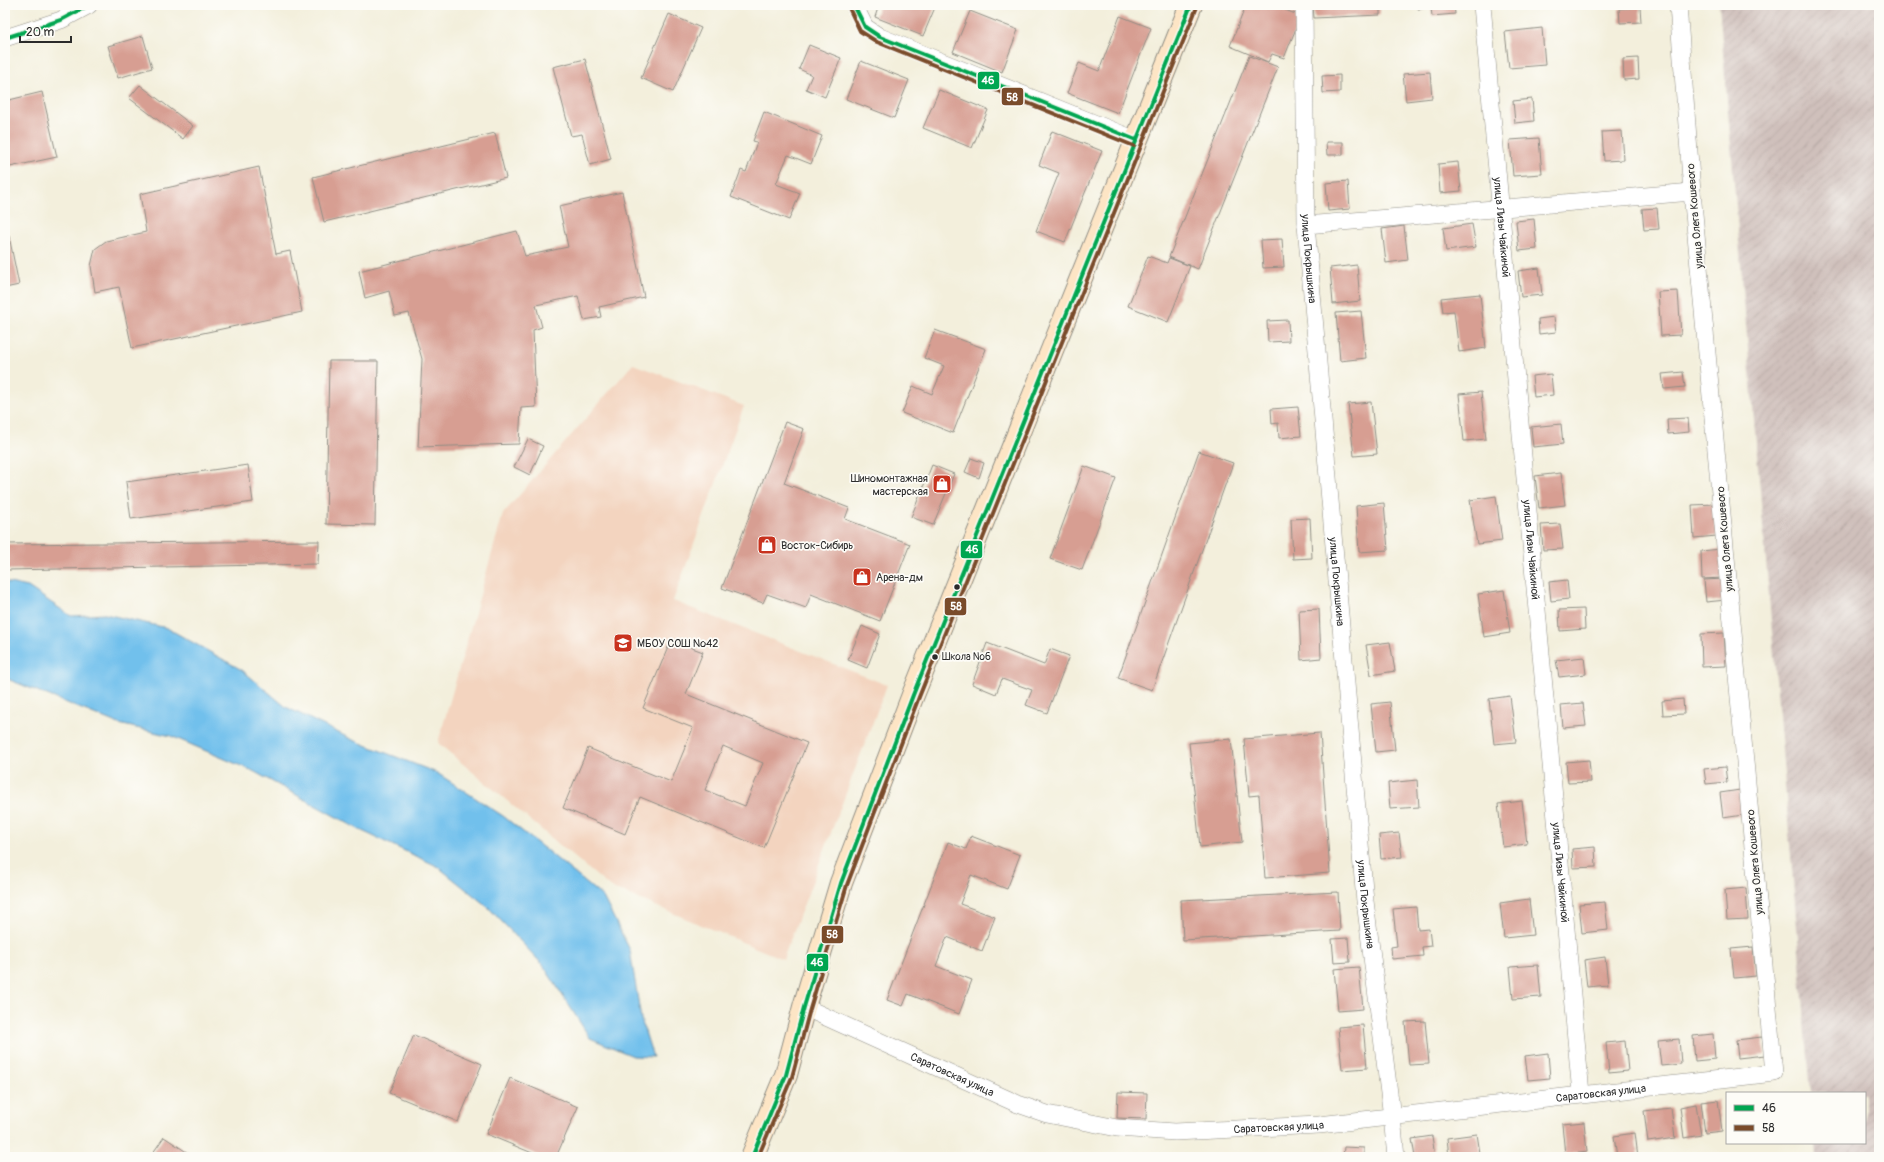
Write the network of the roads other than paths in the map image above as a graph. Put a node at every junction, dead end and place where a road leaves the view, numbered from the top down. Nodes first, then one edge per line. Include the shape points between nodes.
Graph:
1 (89, 5) edge
2 (854, 5) edge
3 (1191, 5) edge
4 (1304, 5) edge
5 (1482, 5) edge
6 (1678, 5) edge
7 (5, 38) edge
8 (1136, 140) junction
9 (1692, 192) junction
10 (1500, 209) junction
11 (1306, 225) junction
12 (804, 1007) junction
13 (1774, 1073) joint
14 (1581, 1094) junction
15 (1392, 1117) junction
16 (752, 1157) edge
17 (1396, 1157) edge

1 - 7 street via 62,20
2 - 8 street via 866,27 880,37
3 - 8 street
4 - 11 street, улица Покрышкина
5 - 10 street, улица Лизы Чайкиной
6 - 9 street, улица Олега Кошевого
8 - 12 street via 913,695 841,883
9 - 10 street
9 - 13 street, улица Олега Кошевого
10 - 11 street
10 - 14 street, улица Лизы Чайкиной
11 - 15 street, улица Покрышкина via 1365,901
12 - 15 street, Саратовская улица via 1018,1104 1047,1114 1110,1127 1175,1132
12 - 16 street via 786,1075
13 - 14 street, Саратовская улица
14 - 15 street, Саратовская улица
15 - 17 street, улица Покрышкина

